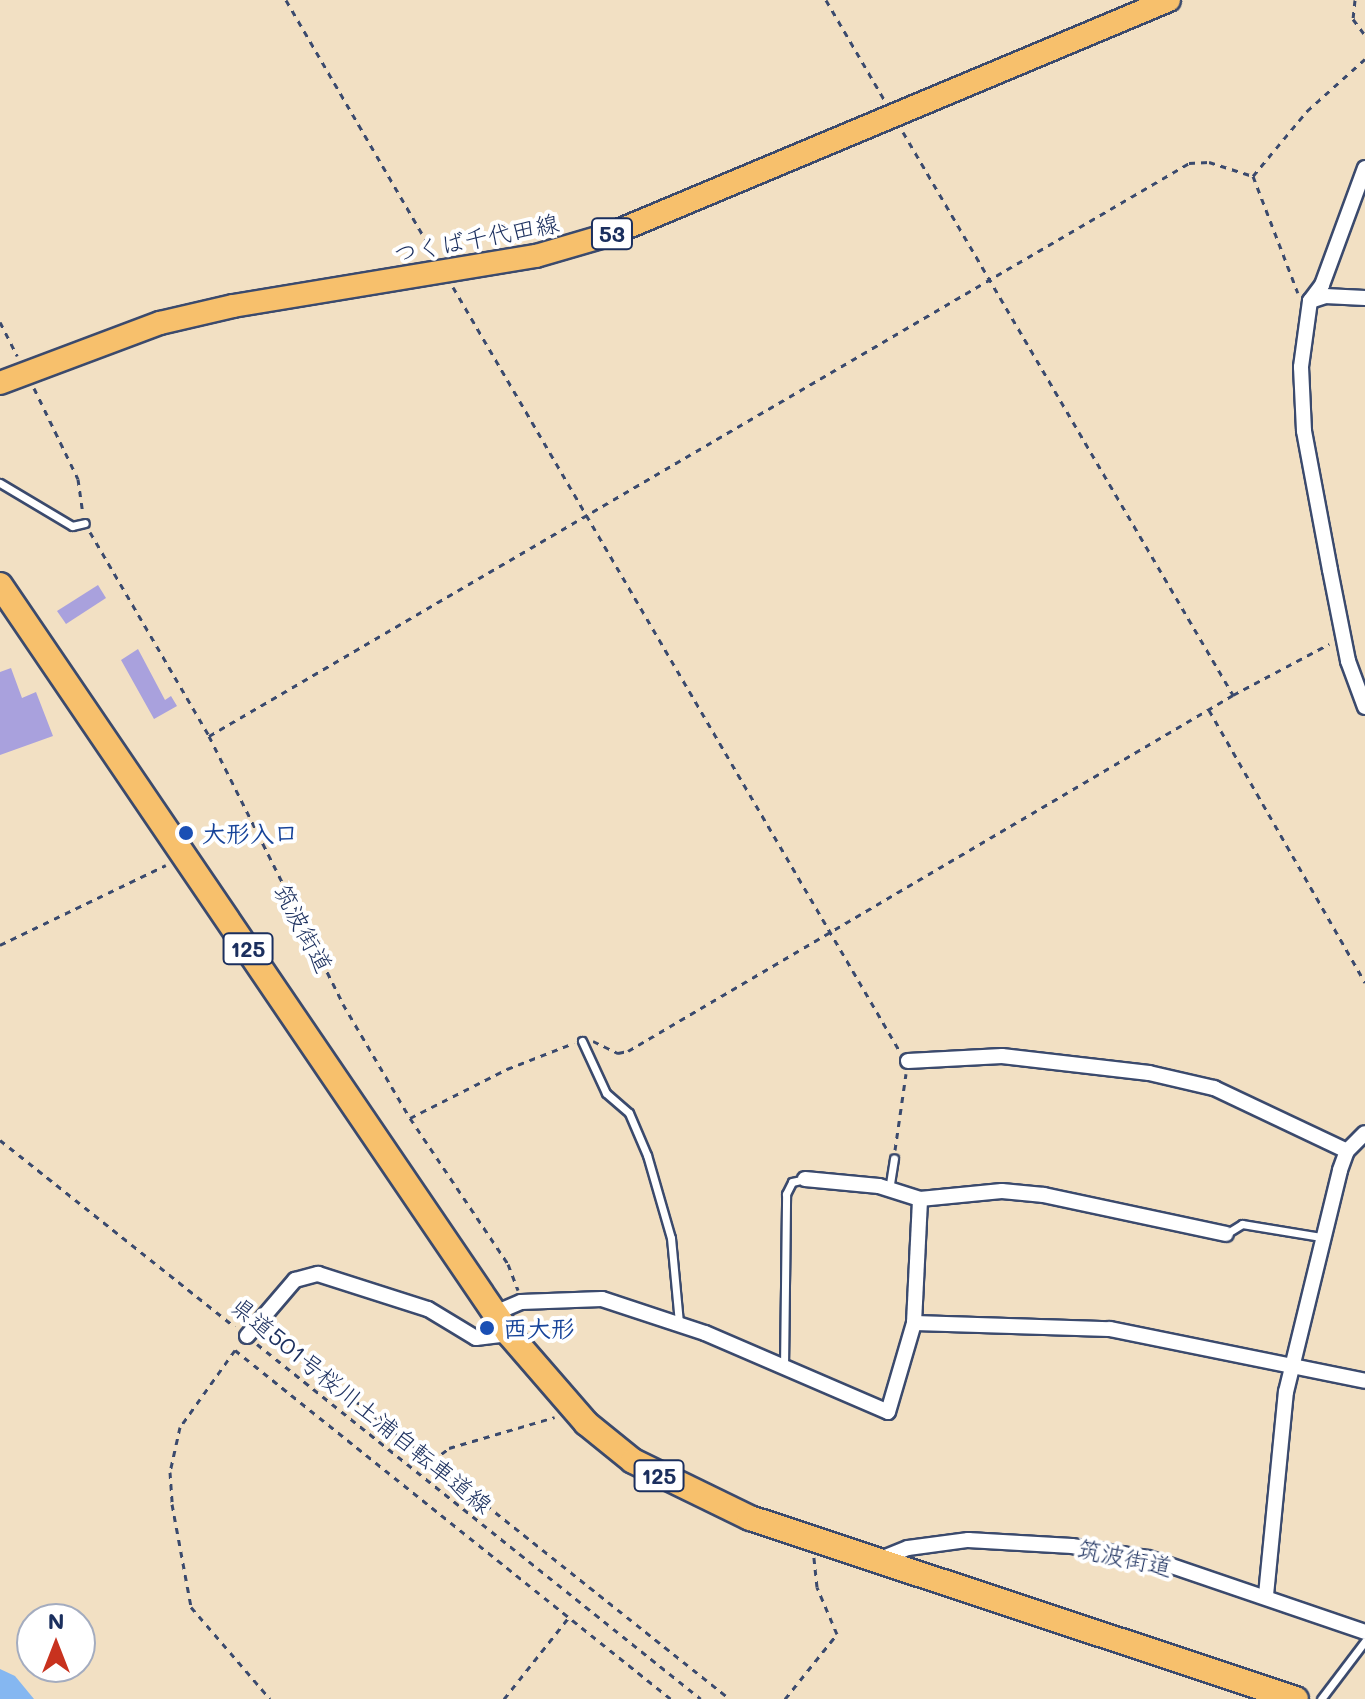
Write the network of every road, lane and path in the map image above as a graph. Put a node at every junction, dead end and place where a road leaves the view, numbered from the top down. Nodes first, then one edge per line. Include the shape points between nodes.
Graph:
1 (286, 0) edge
2 (826, 0) edge
3 (1169, 0) edge
4 (1355, 0) edge
5 (1365, 35) edge
6 (1365, 59) edge
7 (893, 116) junction
8 (1365, 168) edge
9 (1253, 176) junction
10 (446, 274) junction
11 (988, 277) junction
12 (1365, 298) edge
13 (1310, 301) junction
14 (0, 322) edge
15 (26, 373) junction
16 (0, 383) edge
17 (0, 483) edge
18 (585, 513) junction
19 (85, 523) junction
20 (0, 585) edge
21 (1344, 640) junction
22 (1233, 695) junction
23 (1365, 707) edge
24 (1209, 710) junction
25 (209, 736) junction
26 (183, 853) junction
27 (831, 933) junction
28 (0, 945) edge
29 (1365, 982) edge
30 (582, 1041) junction
31 (908, 1061) junction
32 (410, 1118) junction
33 (1365, 1133) edge
34 (0, 1140) edge
35 (1347, 1151) junction
36 (894, 1158) joint
37 (805, 1179) joint
38 (889, 1190) junction
39 (920, 1199) junction
40 (1226, 1234) joint
41 (1321, 1237) junction
42 (521, 1302) junction
43 (495, 1313) junction
44 (257, 1323) junction
45 (679, 1323) junction
46 (914, 1323) junction
47 (509, 1334) junction
48 (247, 1336) junction
49 (235, 1350) junction
50 (1293, 1367) junction
51 (784, 1368) junction
52 (1365, 1381) edge
53 (569, 1406) junction
54 (432, 1461) junction
55 (813, 1539) junction
56 (877, 1560) junction
57 (1266, 1595) junction
58 (569, 1617) junction
59 (1365, 1632) edge
60 (1365, 1641) edge
61 (270, 1699) edge
62 (504, 1699) edge
63 (671, 1699) edge
64 (701, 1699) edge
65 (730, 1699) edge
66 (785, 1699) edge
67 (1296, 1699) edge
68 (1321, 1699) edge

1 - 10 path
2 - 7 path
3 - 7 main road, つくば千代田線 / 53
4 - 5 path via 1353,19
6 - 9 path via 1307,111
7 - 10 main road, つくば千代田線 / 53 via 611,234
7 - 11 path
8 - 13 street via 1322,285
9 - 11 path via 1209,162 1189,163
9 - 13 path via 1294,290
10 - 15 main road, つくば千代田線 / 53 via 233,306 160,323
10 - 18 path
11 - 18 path
11 - 22 path
12 - 13 street via 1325,296
13 - 21 street via 1301,367 1304,431
14 - 15 path
15 - 16 main road, つくば千代田線 / 53
15 - 19 path via 78,479
17 - 19 lane via 72,526
18 - 25 path
18 - 27 path
19 - 25 path, 筑波街道
20 - 26 highway, 125
21 - 22 path
21 - 23 street
22 - 24 path
24 - 27 path
24 - 29 path
25 - 32 path, 筑波街道 via 343,1004
26 - 28 path
26 - 43 highway, 125
27 - 30 path via 628,1051
27 - 31 path
30 - 32 path via 507,1069
30 - 45 lane via 606,1093 629,1113 647,1155 671,1238
31 - 35 street via 1002,1056 1149,1073 1214,1088
31 - 36 path
32 - 42 path, 筑波街道 via 508,1264
33 - 35 street
34 - 48 path, 県道501号桜川土浦自転車道線
35 - 41 street
36 - 38 lane
37 - 38 street
37 - 51 lane via 792,1182 786,1194
38 - 39 street
39 - 40 street via 1002,1191 1044,1195
39 - 46 street
40 - 41 lane via 1242,1224
41 - 50 street
42 - 43 street
42 - 45 street via 602,1299
43 - 47 highway, 125
44 - 47 street via 295,1280 318,1274 428,1309 476,1338
44 - 48 street
44 - 54 path
45 - 51 street
46 - 50 street via 1110,1329
46 - 51 street via 888,1412
47 - 53 highway, 125
48 - 49 path
48 - 64 path, 県道501号桜川土浦自転車道線
49 - 58 path
49 - 61 path via 180,1427 170,1472 172,1504 191,1607
50 - 52 street
50 - 57 street
53 - 54 path via 557,1416 449,1448
53 - 55 highway, 125 via 633,1461 687,1491
54 - 65 path
55 - 56 highway, 125
55 - 66 path via 817,1587 837,1634
56 - 57 street, 筑波街道 via 953,1542 1023,1539 1148,1558
56 - 67 highway, 125
57 - 59 street, 筑波街道
58 - 62 path
58 - 63 path
60 - 68 lane

